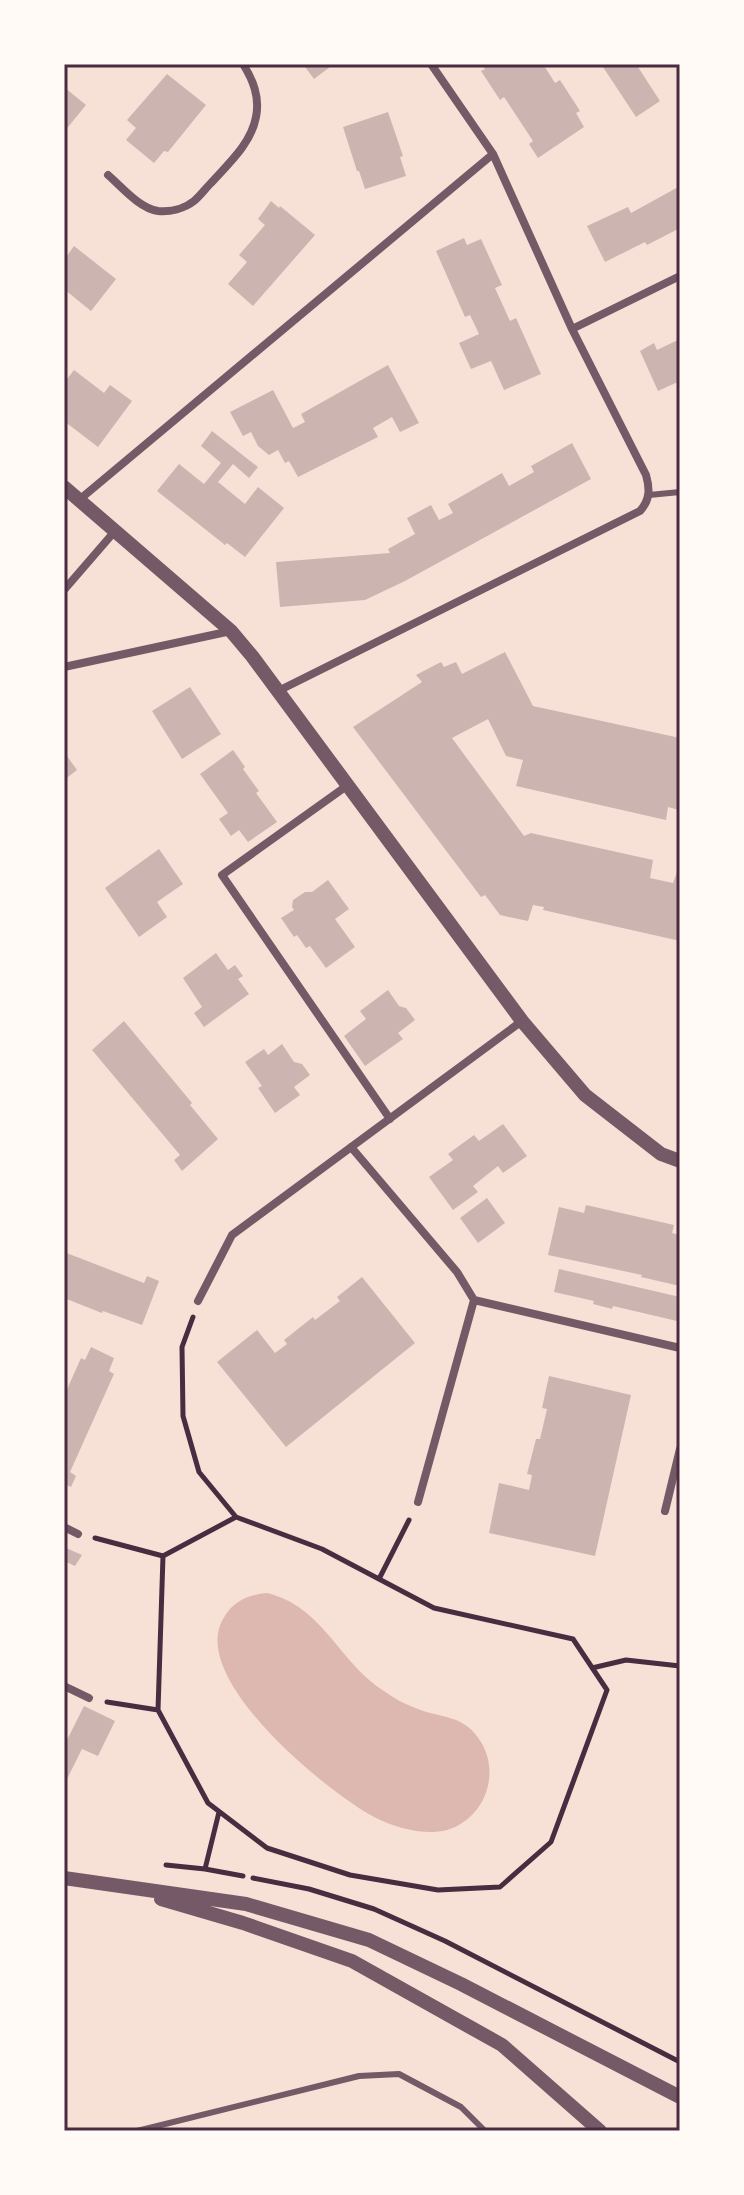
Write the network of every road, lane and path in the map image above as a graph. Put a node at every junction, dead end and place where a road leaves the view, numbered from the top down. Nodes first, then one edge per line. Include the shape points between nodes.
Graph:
1 (243, 64) edge
2 (431, 64) edge
3 (493, 154) junction
4 (108, 175) dead end
5 (680, 276) edge
6 (572, 329) junction
7 (64, 487) edge
8 (680, 492) edge
9 (649, 495) junction
10 (79, 500) junction
11 (115, 531) junction
12 (64, 590) edge
13 (231, 631) junction
14 (64, 667) edge
15 (278, 691) junction
16 (348, 785) junction
17 (522, 1021) junction
18 (390, 1119) junction
19 (351, 1147) junction
20 (680, 1161) edge
21 (474, 1300) junction
22 (198, 1301) joint
23 (680, 1348) edge
24 (680, 1449) edge
25 (418, 1502) joint
26 (665, 1511) dead end
27 (236, 1517) junction
28 (64, 1527) edge
29 (78, 1534) joint
30 (163, 1556) junction
31 (379, 1579) junction
32 (680, 1666) edge
33 (592, 1668) junction
34 (64, 1686) edge
35 (89, 1698) joint
36 (158, 1710) junction
37 (219, 1812) junction
38 (205, 1869) dead end
39 (64, 1878) edge
40 (111, 1884) junction
41 (680, 2097) edge
42 (137, 2131) edge
43 (485, 2131) edge
44 (600, 2131) edge

1 - 4 street via 257,98 250,136 193,202 171,211 147,207
2 - 3 street
3 - 6 street
3 - 10 street
5 - 6 street
6 - 9 street via 646,475
7 - 10 street
8 - 9 lane
9 - 15 street via 640,511
10 - 11 street
11 - 12 street
11 - 13 street
13 - 14 street
13 - 15 street
15 - 16 street
16 - 17 street
16 - 18 street via 222,875
17 - 18 street
17 - 20 street via 585,1095 661,1154
18 - 19 street
19 - 21 street via 457,1272
19 - 22 street via 232,1235
21 - 23 street
21 - 25 street
22 - 27 path via 182,1347 183,1416 199,1472
24 - 26 street
25 - 31 path
27 - 30 path
27 - 31 path via 322,1549
28 - 29 street
29 - 30 path
30 - 36 path
31 - 33 path via 434,1608 573,1639
32 - 33 path via 626,1660
33 - 37 path via 607,1690 551,1842 500,1887 438,1890 350,1875 267,1848
34 - 35 street
35 - 36 path
36 - 37 path via 208,1803
37 - 38 path
39 - 40 street
40 - 41 street via 246,1904 369,1940
40 - 44 street via 352,1961 502,2045
42 - 43 lane via 359,2076 399,2074 461,2107

